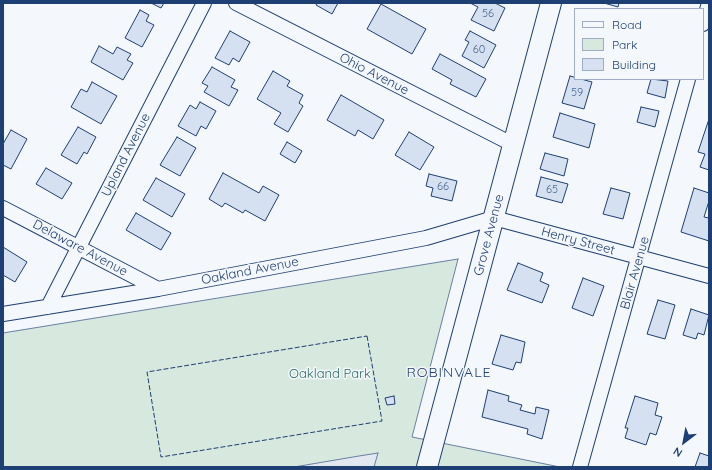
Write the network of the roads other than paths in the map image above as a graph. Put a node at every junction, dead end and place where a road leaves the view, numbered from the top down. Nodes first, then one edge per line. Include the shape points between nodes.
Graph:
1 (204, 3) edge
2 (236, 3) edge
3 (551, 3) edge
4 (709, 3) edge
5 (704, 20) edge
6 (688, 80) edge
7 (512, 144) junction
8 (3, 208) edge
9 (494, 218) junction
10 (79, 248) junction
11 (639, 257) junction
12 (709, 276) edge
13 (158, 289) junction
14 (48, 307) junction
15 (3, 314) edge
16 (580, 466) edge
17 (427, 467) edge

1 - 10 street, Upland Avenue
2 - 7 street, Ohio Avenue
3 - 7 street, Grove Avenue
4 - 5 street
6 - 11 street, Blair Avenue
7 - 9 street, Grove Avenue
8 - 10 street, Delaware Avenue
9 - 11 street, Henry Street
9 - 13 street, Oakland Avenue via 426,238
9 - 17 street, Grove Avenue
10 - 13 street, Delaware Avenue
10 - 14 street, Upland Avenue
11 - 12 street, Henry Street
11 - 16 street, Blair Avenue
13 - 14 street, Oakland Avenue
14 - 15 street, Oakland Avenue

